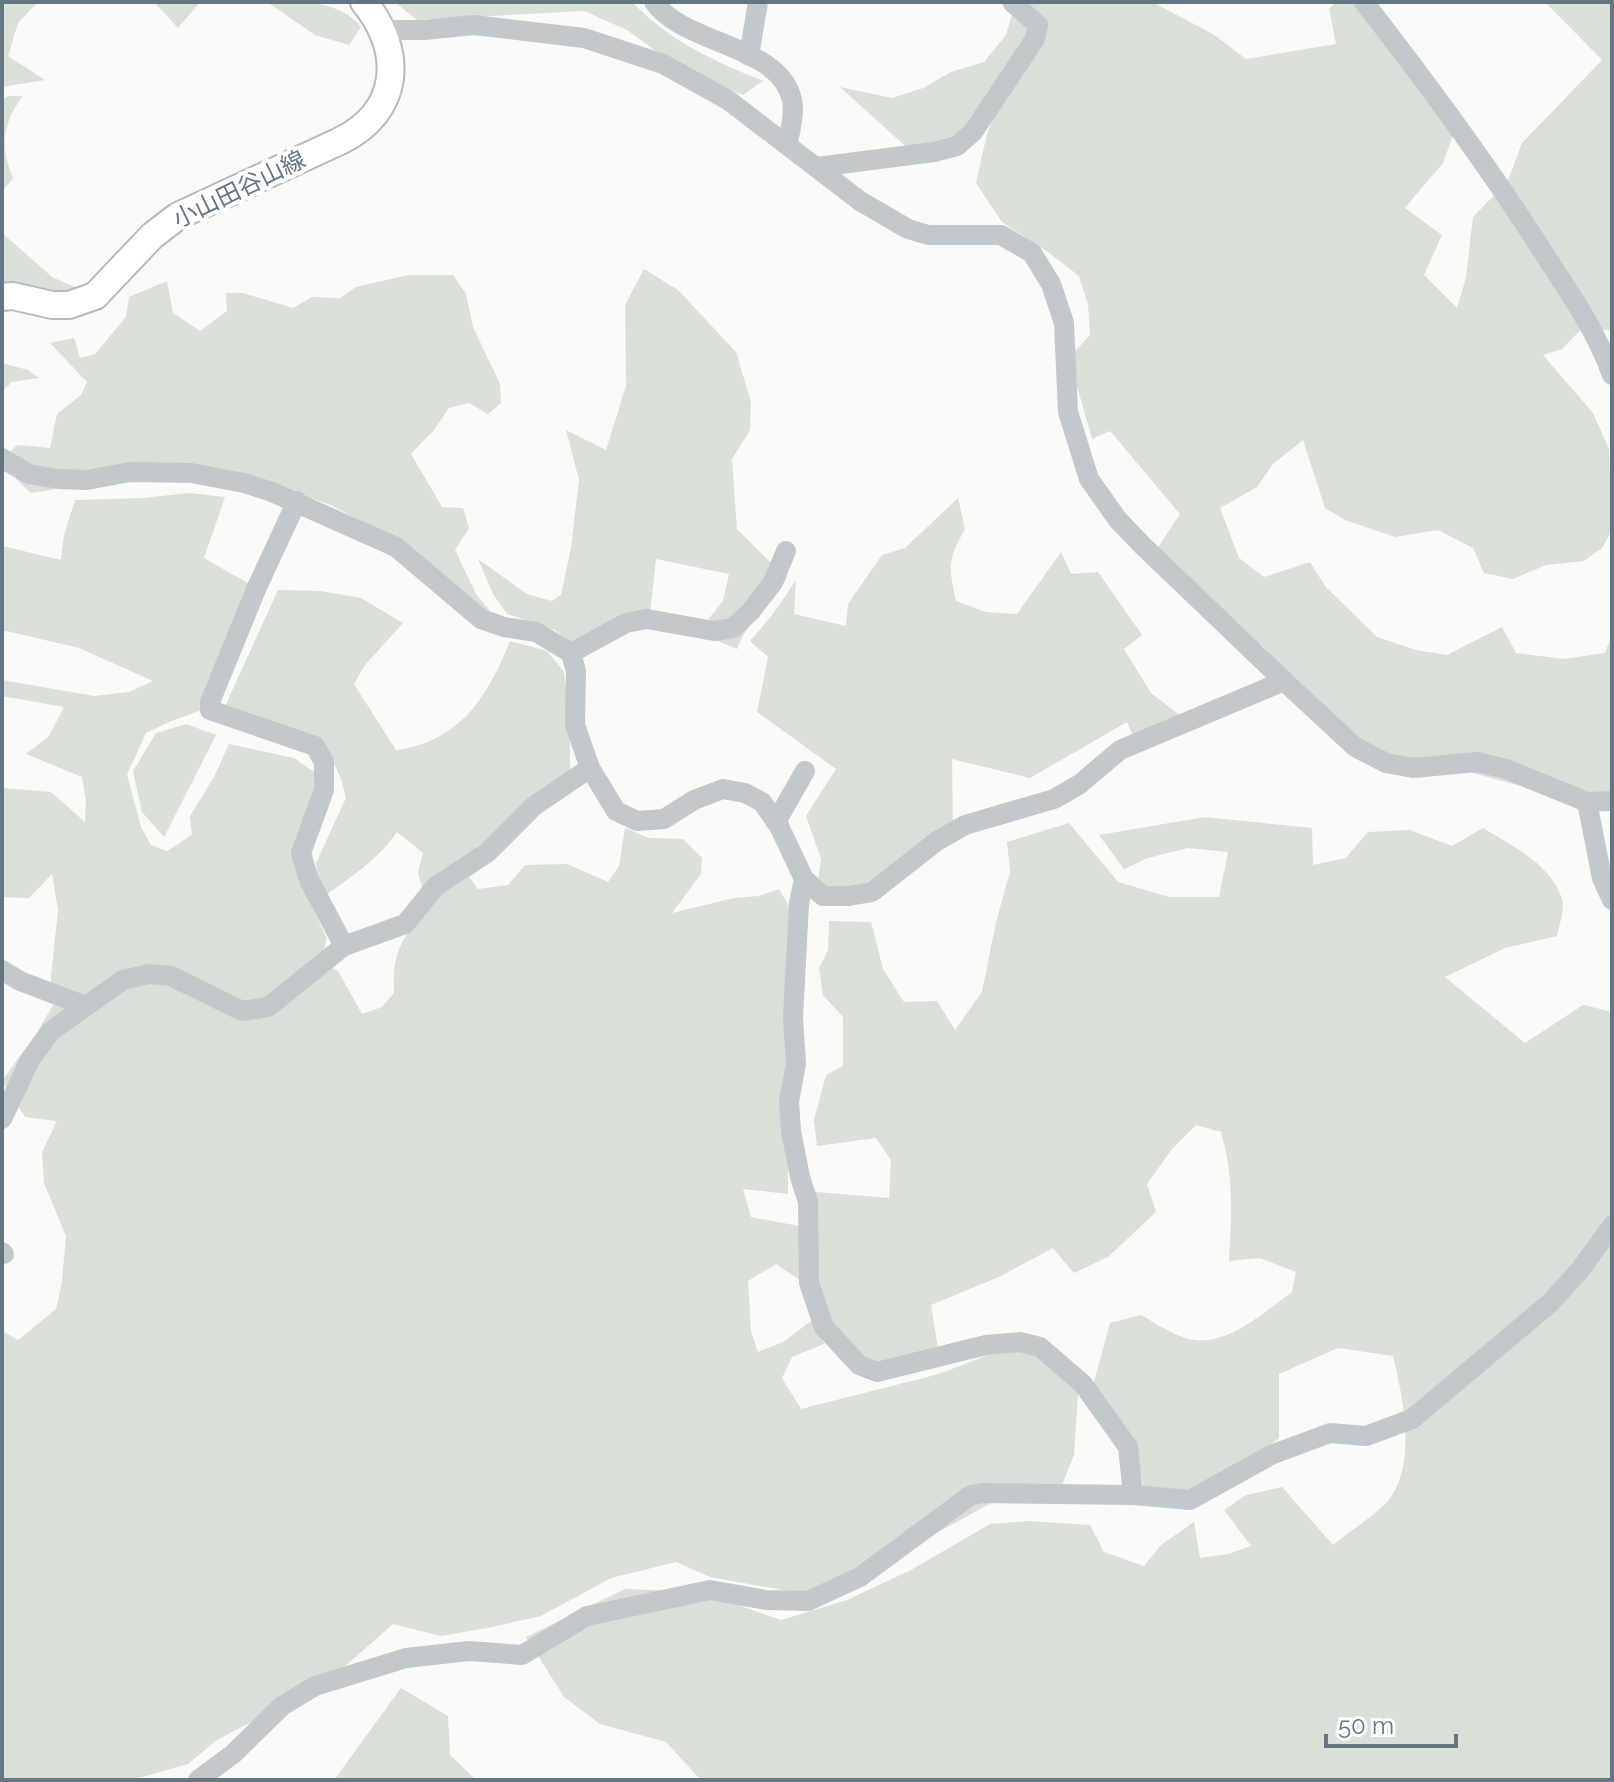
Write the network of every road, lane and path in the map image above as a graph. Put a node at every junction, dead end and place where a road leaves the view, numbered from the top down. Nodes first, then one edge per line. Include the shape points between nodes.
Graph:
1 (364, 2) edge
2 (654, 2) edge
3 (758, 2) edge
4 (1012, 2) edge
5 (1364, 2) edge
6 (383, 30) junction
7 (749, 56) junction
8 (788, 143) junction
9 (817, 167) junction
10 (2, 297) edge
11 (1612, 375) edge
12 (2, 458) edge
13 (297, 501) junction
14 (786, 551) dead end
15 (571, 653) junction
16 (1284, 681) junction
17 (590, 768) junction
18 (805, 771) dead end
19 (1612, 801) edge
20 (1587, 802) junction
21 (776, 822) junction
22 (804, 879) junction
23 (1612, 900) edge
24 (344, 946) junction
25 (2, 970) edge
26 (86, 1006) junction
27 (4, 1110) edge
28 (1612, 1226) edge
29 (1133, 1495) junction
30 (198, 1780) edge

1 - 6 main road, 小山田谷山線
2 - 7 street via 681,25
3 - 7 street
4 - 9 street via 1038,25 1035,39 973,132 957,146
5 - 11 street via 1520,215 1600,342
6 - 8 street via 474,25 584,38 663,64 728,100
6 - 10 main road, 小山田谷山線 via 392,57 389,84 363,127 178,216 95,296 69,305
7 - 8 street via 787,85 793,103
8 - 9 street
9 - 16 street via 908,229 928,235 1001,235 1032,253 1051,284 1064,323 1068,412 1089,479 1143,546
12 - 13 street via 29,474 59,479 191,473
13 - 15 street via 396,547 481,619 536,632
13 - 24 street via 210,710 315,746 324,762 324,790 301,853 309,880
14 - 15 street via 773,582 733,628 714,631 647,619 626,623
15 - 17 street via 575,725
16 - 20 street via 1355,747 1386,763 1413,768 1477,762
16 - 22 street via 1120,750 1054,799 965,825 872,892 823,896
17 - 21 street via 616,811 637,821 664,819 723,789 762,802
17 - 24 street via 534,806 488,852 436,886 405,924
18 - 21 street
19 - 20 street
20 - 23 street via 1602,878
21 - 22 street
22 - 29 street via 793,1018 796,1064 789,1101 808,1202 809,1283 824,1327 859,1365 877,1372 986,1345 1020,1342 1040,1347 1083,1384 1128,1447
24 - 26 street via 268,1007 242,1011 171,976 149,974 123,980
25 - 26 street
26 - 27 street via 51,1031
28 - 29 street via 1550,1303 1412,1419 1366,1436 1330,1433 1271,1455 1190,1500
29 - 30 street via 971,1495 860,1577 808,1601 710,1590 587,1616 522,1655 469,1651 406,1658 315,1686 282,1706

